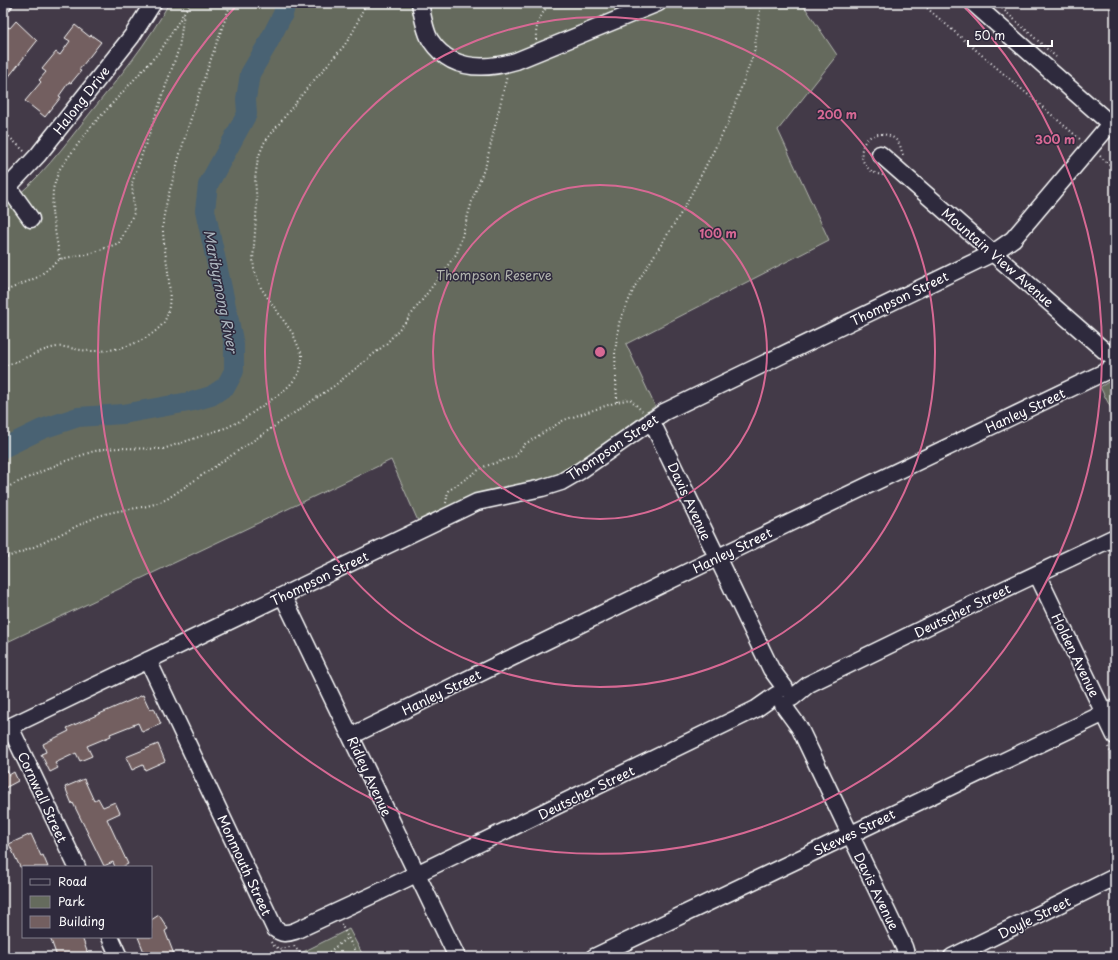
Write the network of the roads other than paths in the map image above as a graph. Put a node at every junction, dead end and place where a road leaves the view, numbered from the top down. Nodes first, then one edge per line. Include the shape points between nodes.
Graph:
1 (153, 3) edge
2 (420, 3) edge
3 (658, 3) edge
4 (973, 3) edge
5 (1113, 126) edge
6 (880, 154) dead end
7 (5, 189) edge
8 (31, 219) dead end
9 (993, 252) junction
10 (1115, 360) edge
11 (1115, 367) edge
12 (652, 420) junction
13 (1115, 537) edge
14 (717, 557) junction
15 (1037, 574) junction
16 (283, 596) junction
17 (148, 660) junction
18 (784, 696) junction
19 (1110, 711) edge
20 (6, 729) edge
21 (351, 736) junction
22 (1110, 739) edge
23 (850, 834) junction
24 (75, 866) edge
25 (416, 874) junction
26 (1115, 877) edge
27 (110, 938) edge
28 (948, 953) edge
29 (911, 954) edge
30 (119, 957) edge
31 (457, 957) edge
32 (594, 957) edge

1 - 7 street, Halong Drive via 132,36 38,154
2 - 3 street via 430,40 442,54 468,66 491,67 510,63
4 - 5 street
5 - 9 street, Thompson Street via 1090,148 1013,238
6 - 9 street, Mountain View Avenue
7 - 8 street
9 - 10 street, Mountain View Avenue
9 - 12 street, Thompson Street
11 - 14 street, Hanley Street
12 - 14 street, Davis Avenue
12 - 16 street, Thompson Street via 561,482 478,502
13 - 15 street, Deutscher Street
14 - 18 street, Davis Avenue
14 - 21 street, Hanley Street
15 - 18 street, Deutscher Street
15 - 19 street, Holden Avenue
16 - 17 street, Thompson Street
16 - 21 street, Ridley Avenue
17 - 20 street, Thompson Street
17 - 25 street, Monmouth Street via 275,929 282,934 289,934
18 - 23 street, Davis Avenue
18 - 25 street, Deutscher Street
19 - 22 street, Holden Avenue
19 - 23 street, Skewes Street
20 - 24 street, Cornwall Street
21 - 25 street, Ridley Avenue
23 - 29 street, Davis Avenue
23 - 32 street, Skewes Street
25 - 31 street, Ridley Avenue
26 - 28 street, Doyle Street
27 - 30 street

